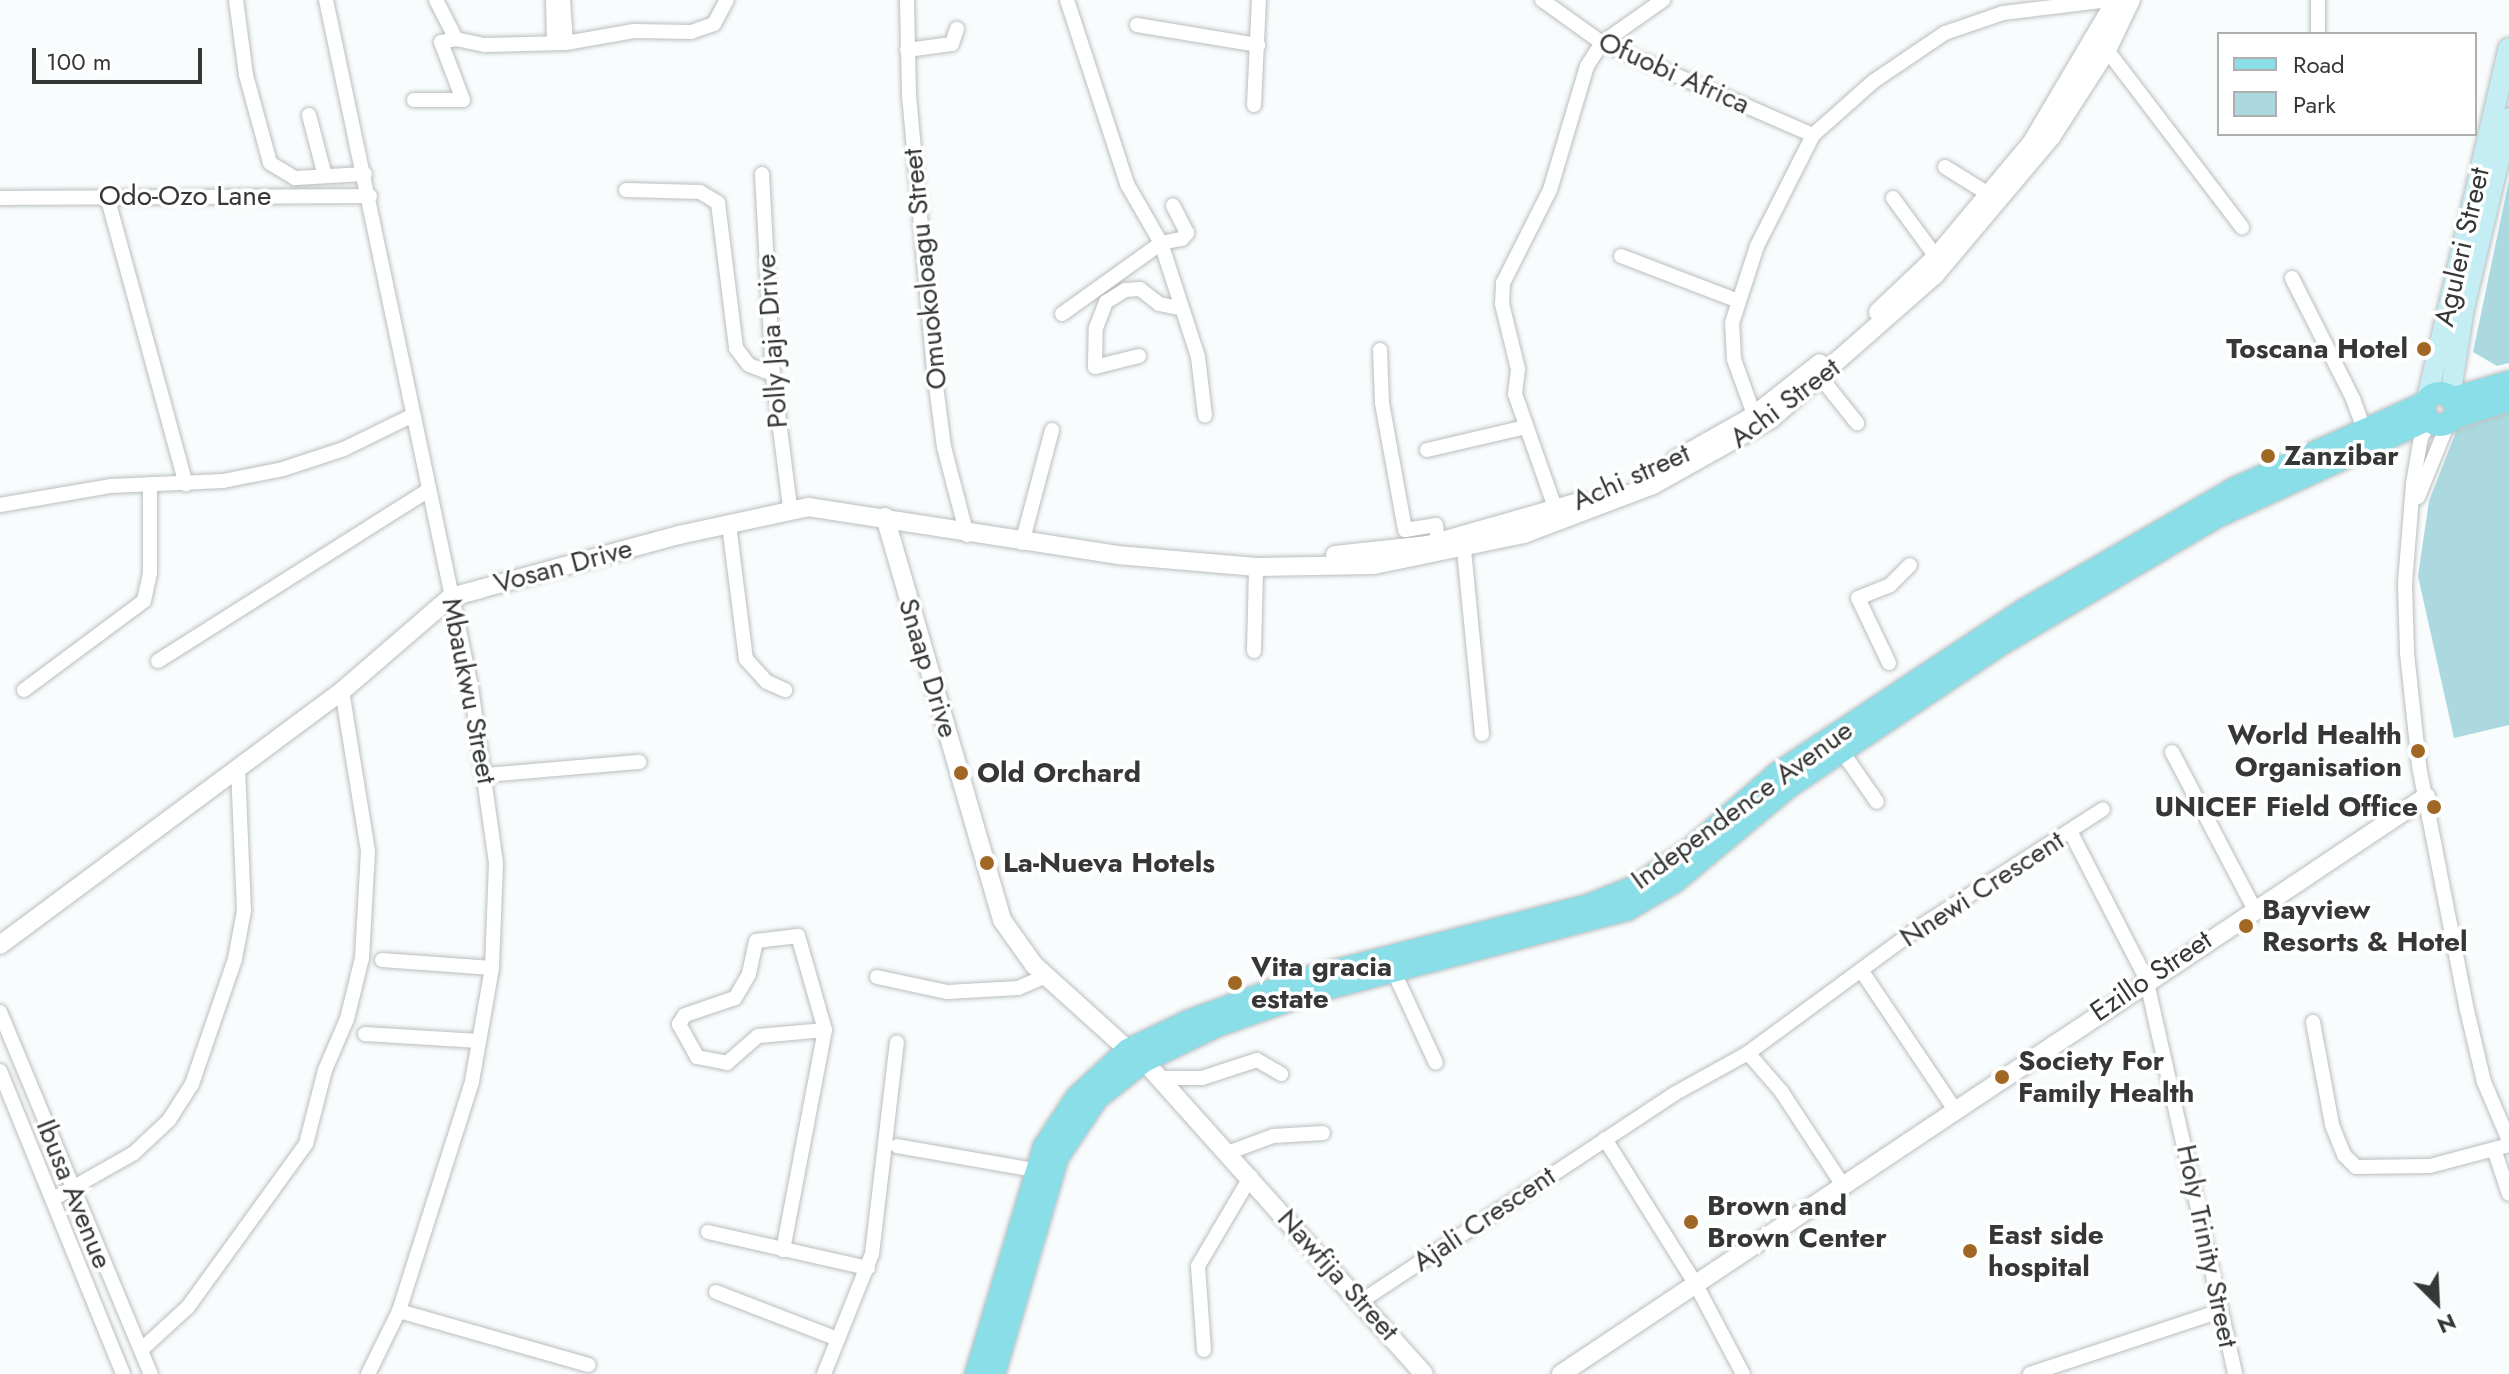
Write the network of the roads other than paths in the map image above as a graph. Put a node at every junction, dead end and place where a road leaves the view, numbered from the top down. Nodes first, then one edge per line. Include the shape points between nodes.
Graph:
1 (236, 0) edge
2 (326, 0) edge
3 (436, 0) edge
4 (553, 0) edge
5 (563, 0) edge
6 (727, 0) edge
7 (907, 0) edge
8 (1067, 0) edge
9 (1259, 0) edge
10 (1542, 0) edge
11 (1663, 0) edge
12 (2114, 0) edge
13 (2131, 0) edge
14 (2318, 0) edge
15 (2056, 2) edge
16 (1137, 25) dead end
17 (957, 29) dead end
18 (2318, 32) edge
19 (456, 39) junction
20 (560, 42) junction
21 (1602, 43) junction
22 (1258, 45) junction
23 (2509, 48) edge
24 (907, 50) junction
25 (2107, 50) junction
26 (414, 100) dead end
27 (1254, 105) dead end
28 (309, 115) dead end
29 (2509, 118) edge
30 (1813, 135) junction
31 (1945, 167) dead end
32 (365, 174) junction
33 (762, 174) dead end
34 (325, 176) junction
35 (626, 190) dead end
36 (1990, 195) junction
37 (107, 196) junction
38 (370, 196) junction
39 (0, 198) edge
40 (1893, 198) dead end
41 (1173, 205) dead end
42 (2242, 227) dead end
43 (1161, 243) junction
44 (1621, 256) dead end
45 (1936, 257) junction
46 (2292, 278) dead end
47 (1738, 301) junction
48 (1180, 308) junction
49 (1062, 314) dead end
50 (1380, 350) dead end
51 (1139, 356) dead end
52 (773, 374) junction
53 (1821, 378) junction
54 (2509, 382) edge
55 (2509, 400) edge
56 (2439, 410) junction
57 (413, 415) junction
58 (1205, 416) dead end
59 (1756, 422) junction
60 (1857, 423) dead end
61 (1526, 427) junction
62 (1052, 430) dead end
63 (2367, 437) junction
64 (1427, 450) dead end
65 (150, 484) junction
66 (186, 484) junction
67 (428, 490) junction
68 (0, 505) edge
69 (790, 507) junction
70 (1557, 516) junction
71 (885, 517) junction
72 (729, 525) junction
73 (967, 535) junction
74 (1438, 542) junction
75 (1022, 543) junction
76 (1464, 550) junction
77 (1910, 565) dead end
78 (1247, 566) junction
79 (451, 597) junction
80 (1254, 651) dead end
81 (158, 661) dead end
82 (1889, 663) dead end
83 (1956, 663) junction
84 (24, 690) dead end
85 (785, 690) dead end
86 (342, 691) junction
87 (1482, 734) dead end
88 (1841, 750) junction
89 (2172, 752) dead end
90 (639, 762) dead end
91 (238, 768) junction
92 (487, 775) junction
93 (1783, 780) junction
94 (2426, 797) junction
95 (1877, 802) dead end
96 (2103, 809) dead end
97 (2070, 831) junction
98 (2254, 908) junction
99 (0, 945) edge
100 (382, 960) dead end
101 (492, 968) junction
102 (1378, 968) junction
103 (1861, 970) junction
104 (1046, 976) junction
105 (877, 977) dead end
106 (2146, 978) junction
107 (0, 1012) edge
108 (2313, 1022) dead end
109 (825, 1030) junction
110 (365, 1034) dead end
111 (479, 1041) junction
112 (898, 1050) dead end
113 (1748, 1053) junction
114 (1136, 1056) junction
115 (1436, 1063) dead end
116 (0, 1071) edge
117 (1281, 1074) dead end
118 (1160, 1078) junction
119 (1674, 1094) joint
120 (1955, 1110) junction
121 (1323, 1133) dead end
122 (1605, 1139) junction
123 (897, 1146) dead end
124 (2504, 1146) edge
125 (1230, 1152) junction
126 (1034, 1170) junction
127 (1251, 1176) junction
128 (1842, 1184) junction
129 (73, 1190) junction
130 (2509, 1194) edge
131 (53, 1199) junction
132 (708, 1232) dead end
133 (783, 1250) junction
134 (868, 1268) junction
135 (1695, 1283) junction
136 (716, 1292) dead end
137 (1363, 1300) junction
138 (399, 1311) junction
139 (2220, 1311) junction
140 (838, 1339) junction
141 (141, 1350) junction
142 (1204, 1350) dead end
143 (588, 1365) dead end
144 (123, 1374) edge
145 (151, 1374) edge
146 (368, 1374) edge
147 (824, 1374) edge
148 (976, 1374) edge
149 (994, 1374) edge
150 (1424, 1374) edge
151 (1561, 1374) edge
152 (1743, 1374) edge
153 (2030, 1374) edge
154 (2235, 1374) edge

1 - 34 street via 246,75 270,163 295,178
2 - 32 street, Mbaukwu Street
3 - 19 street
4 - 20 street
5 - 20 street
6 - 20 street via 721,15 704,30 634,31
7 - 24 street, Omuokoloagu Street
8 - 43 street via 1127,184
9 - 22 street
10 - 21 street, Ofuobi Africa
11 - 21 street
12 - 15 street
12 - 36 street, Achi street via 2052,113
13 - 25 street, Achi Street
14 - 18 street
15 - 30 street via 1945,33 1874,81
16 - 22 street
17 - 24 street via 952,44
19 - 20 street via 485,45
19 - 26 street via 441,42 463,100
21 - 30 street, Ofuobi Africa
21 - 61 street via 1587,66 1543,205 1503,283 1502,304 1518,369 1513,383
22 - 27 street
23 - 56 main road, Aguleri Street
24 - 73 street, Omuokoloagu Street via 935,378 944,447
25 - 42 street
25 - 53 street, Achi Street via 2051,137 1962,247
28 - 34 street
29 - 56 main road, Aguleri Street
30 - 47 street via 1757,246
31 - 36 street
32 - 34 street
32 - 38 street, Mbaukwu Street
33 - 52 street, Polly Jaja Drive
35 - 52 street via 700,192 718,203 736,348 749,365
36 - 45 street, Achi street
37 - 38 street, Odo-Ozo Lane
37 - 39 street, Odo-Ozo Lane
37 - 66 street
38 - 57 street, Mbaukwu Street
40 - 45 street
41 - 43 street via 1187,233
43 - 48 street
43 - 49 street
44 - 47 street
45 - 59 street, Achi street
46 - 63 street
47 - 59 street via 1731,344
48 - 51 street via 1159,304 1140,289 1125,290 1106,302 1096,328 1095,367
48 - 58 street via 1198,357
50 - 74 street via 1382,403 1405,530 1436,525
52 - 69 street, Polly Jaja Drive
53 - 59 street, Achi Street
53 - 60 street
54 - 56 main road, Independence Avenue
55 - 56 main road, Independence Avenue
56 - 63 main road, Independence Avenue
56 - 94 street via 2419,446 2405,584 2407,653
57 - 66 street via 299,465
57 - 67 street, Mbaukwu Street
59 - 70 street, Achi Street via 1653,485
61 - 64 street
61 - 70 street
62 - 75 street
63 - 83 main road, Independence Avenue via 2236,488
65 - 66 street
65 - 68 street
65 - 84 street via 150,573 144,601
67 - 79 street, Mbaukwu Street
67 - 81 street
69 - 71 street, Vosan Drive
69 - 72 street, Vosan Drive
70 - 74 street, Achi street
70 - 76 street, Achi Street
71 - 73 street, Vosan Drive
71 - 104 street, Snaap Drive via 1002,920
72 - 79 street, Vosan Drive
72 - 85 street via 746,659 767,682
73 - 75 street, Vosan Drive
74 - 78 street, Achi street via 1372,553 1256,555
75 - 78 street, Vosan Drive
76 - 78 street, Achi Street via 1374,565
76 - 87 street
77 - 82 street via 1890,585 1858,598
78 - 80 street
79 - 86 street, Vosan Drive
79 - 92 street, Mbaukwu Street
83 - 88 main road, Independence Avenue
83 - 93 main road, Independence Avenue
86 - 91 street, Vosan Drive
86 - 141 street via 368,851 362,958 347,1019 325,1070 306,1144 188,1307
88 - 93 main road, Independence Avenue
88 - 95 street
89 - 98 street
90 - 92 street
91 - 99 street, Vosan Drive
91 - 129 street via 244,911 235,959 192,1084 152,1138
92 - 101 street, Mbaukwu Street via 496,863
93 - 102 main road, Independence Avenue via 1696,854 1622,902
94 - 98 street, Ezillo Street
94 - 124 street via 2476,1049
96 - 97 street, Nnewi Crescent
97 - 103 street, Nnewi Crescent
97 - 106 street, Holy Trinity Street
98 - 106 street, Ezillo Street
100 - 101 street
101 - 111 street, Mbaukwu Street
102 - 114 main road, Independence Avenue via 1250,997
102 - 115 street
103 - 113 street, Nnewi Crescent
103 - 120 street
104 - 105 street via 1018,988 947,992
104 - 114 street, Snaap Drive
106 - 120 street, Ezillo Street
106 - 139 street, Holy Trinity Street
107 - 129 street, Ibusa Avenue
108 - 124 street via 2332,1125 2344,1155 2356,1167 2430,1166
109 - 109 street via 758,1036 727,1063 697,1057 679,1024 685,1015 735,998 749,974 756,941 781,934 798,936
109 - 133 street
110 - 111 street
111 - 138 street, Mbaukwu Street via 443,1182
112 - 134 street
113 - 119 street, Nnewi Crescent
113 - 128 street via 1781,1091
114 - 118 street, Nawfija Street
114 - 126 main road, Independence Avenue via 1070,1105
114 - 149 main road, Independence Avenue via 1097,1098 1057,1158
116 - 131 street, Ibusa Avenue
117 - 118 street via 1257,1060 1202,1078
118 - 125 street, Nawfija Street
119 - 122 street, Ajali Crescent
120 - 128 street, Ezillo Street
121 - 125 street via 1273,1136
122 - 135 street
122 - 137 street, Ajali Crescent
123 - 126 street
124 - 130 street
125 - 127 street, Nawfija Street
126 - 148 main road, Independence Avenue
127 - 137 street, Nawfija Street
127 - 142 street via 1198,1266
128 - 135 street, Ezillo Street
129 - 131 street
129 - 141 street, Ibusa Avenue
131 - 144 street, Ibusa Avenue
132 - 133 street
133 - 134 street
134 - 140 street
135 - 151 street, Ezillo Street
135 - 152 street
136 - 140 street
137 - 150 street, Nawfija Street
138 - 143 street
138 - 146 street, Mbaukwu Street
139 - 153 street
139 - 154 street, Holy Trinity Street
140 - 147 street
141 - 145 street, Ibusa Avenue

